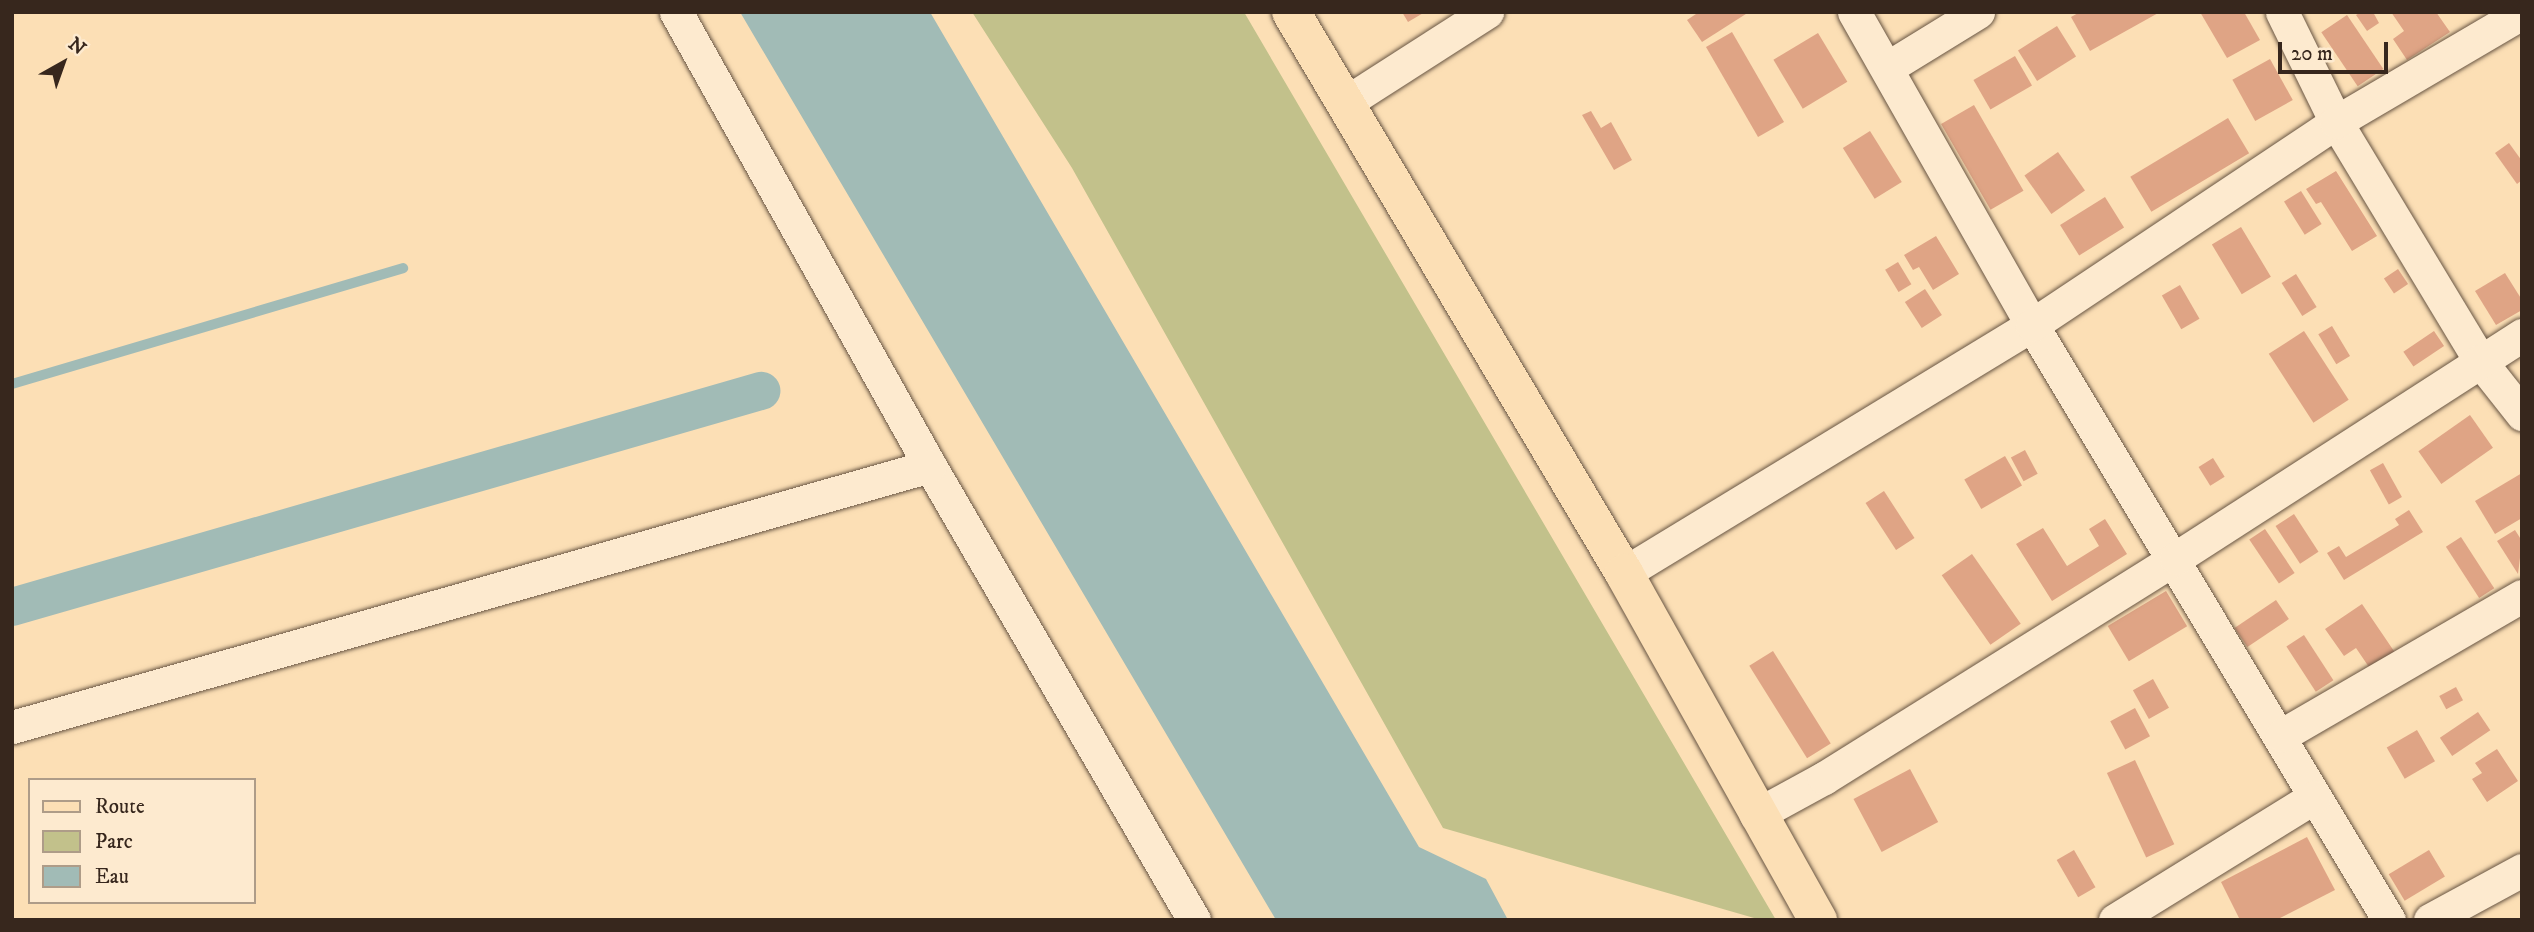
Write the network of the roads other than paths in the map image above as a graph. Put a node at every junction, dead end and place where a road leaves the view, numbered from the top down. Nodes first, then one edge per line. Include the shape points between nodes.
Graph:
1 (676, 12) edge
2 (1291, 12) edge
3 (1487, 12) edge
4 (1854, 12) edge
5 (1978, 12) edge
6 (2282, 12) edge
7 (2522, 13) edge
8 (1887, 68) junction
9 (1345, 103) junction
10 (2336, 121) junction
11 (2032, 325) junction
12 (2522, 335) edge
13 (2480, 360) junction
14 (2522, 414) edge
15 (930, 466) junction
16 (2176, 558) junction
17 (1624, 573) junction
18 (2522, 596) edge
19 (12, 727) edge
20 (2282, 735) junction
21 (2314, 796) junction
22 (1756, 815) junction
23 (2522, 870) edge
24 (1194, 920) edge
25 (1818, 920) edge
26 (2115, 920) edge
27 (2389, 920) edge
28 (2430, 920) edge

1 - 15 street
2 - 9 main road
3 - 9 street
4 - 8 street
5 - 8 street
6 - 10 street
7 - 10 street
8 - 11 street
9 - 17 main road
10 - 11 street
10 - 13 street
11 - 16 street
11 - 17 street
12 - 13 street
13 - 14 street
13 - 16 street
15 - 19 street
15 - 24 street
16 - 20 street
16 - 22 street via 1824,778
17 - 22 main road
18 - 20 street
20 - 21 street
21 - 26 street
21 - 27 street
22 - 25 main road
23 - 28 street

